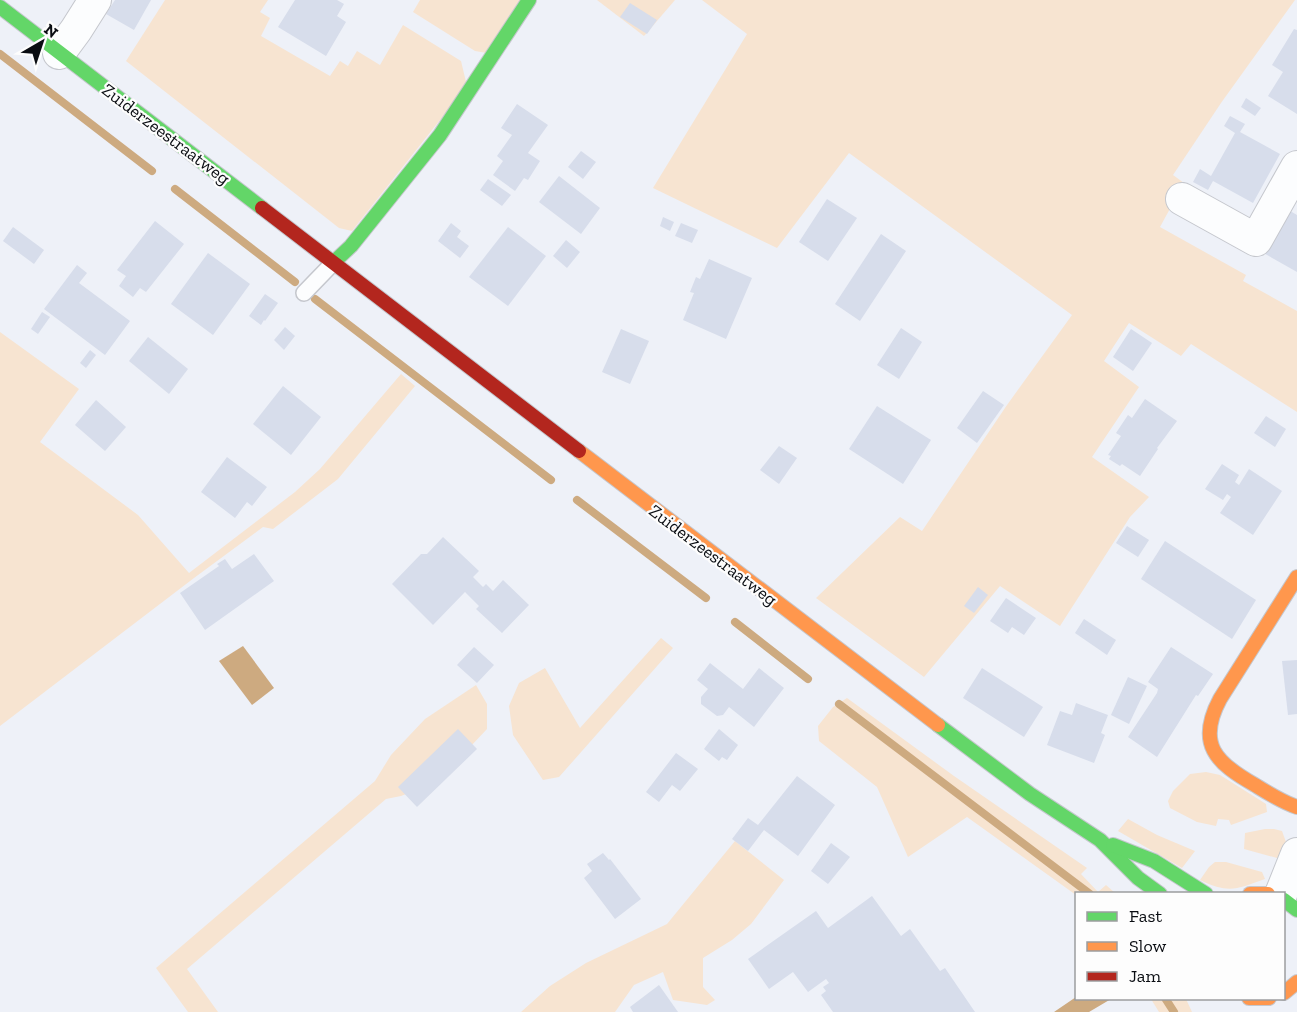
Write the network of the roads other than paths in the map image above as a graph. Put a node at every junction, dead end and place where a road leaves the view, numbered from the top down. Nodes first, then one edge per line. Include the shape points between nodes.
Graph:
1 (95, 0) edge
2 (529, 0) edge
3 (0, 7) edge
4 (59, 53) junction
5 (1297, 167) edge
6 (1182, 199) dead end
7 (334, 262) junction
8 (304, 293) dead end
9 (1297, 577) edge
10 (1297, 807) edge
11 (1100, 840) junction
12 (1297, 854) edge
13 (1157, 892) edge
14 (1203, 892) edge
15 (1282, 892) edge
16 (1285, 901) edge
17 (1297, 910) edge
18 (1297, 982) edge
19 (1285, 992) edge

1 - 4 street
2 - 7 main road via 440,135
3 - 4 main road, Zuiderzeestraatweg
4 - 7 main road, Zuiderzeestraatweg
5 - 6 street via 1256,240
7 - 8 lane
7 - 11 main road, Zuiderzeestraatweg via 855,663 1030,794
9 - 10 main road via 1230,682 1212,716 1209,734 1212,748 1229,768
11 - 13 main road, Zuiderzeestraatweg
11 - 14 main road, Zuiderzeestraatweg via 1154,861
12 - 15 street
16 - 17 main road
18 - 19 main road

